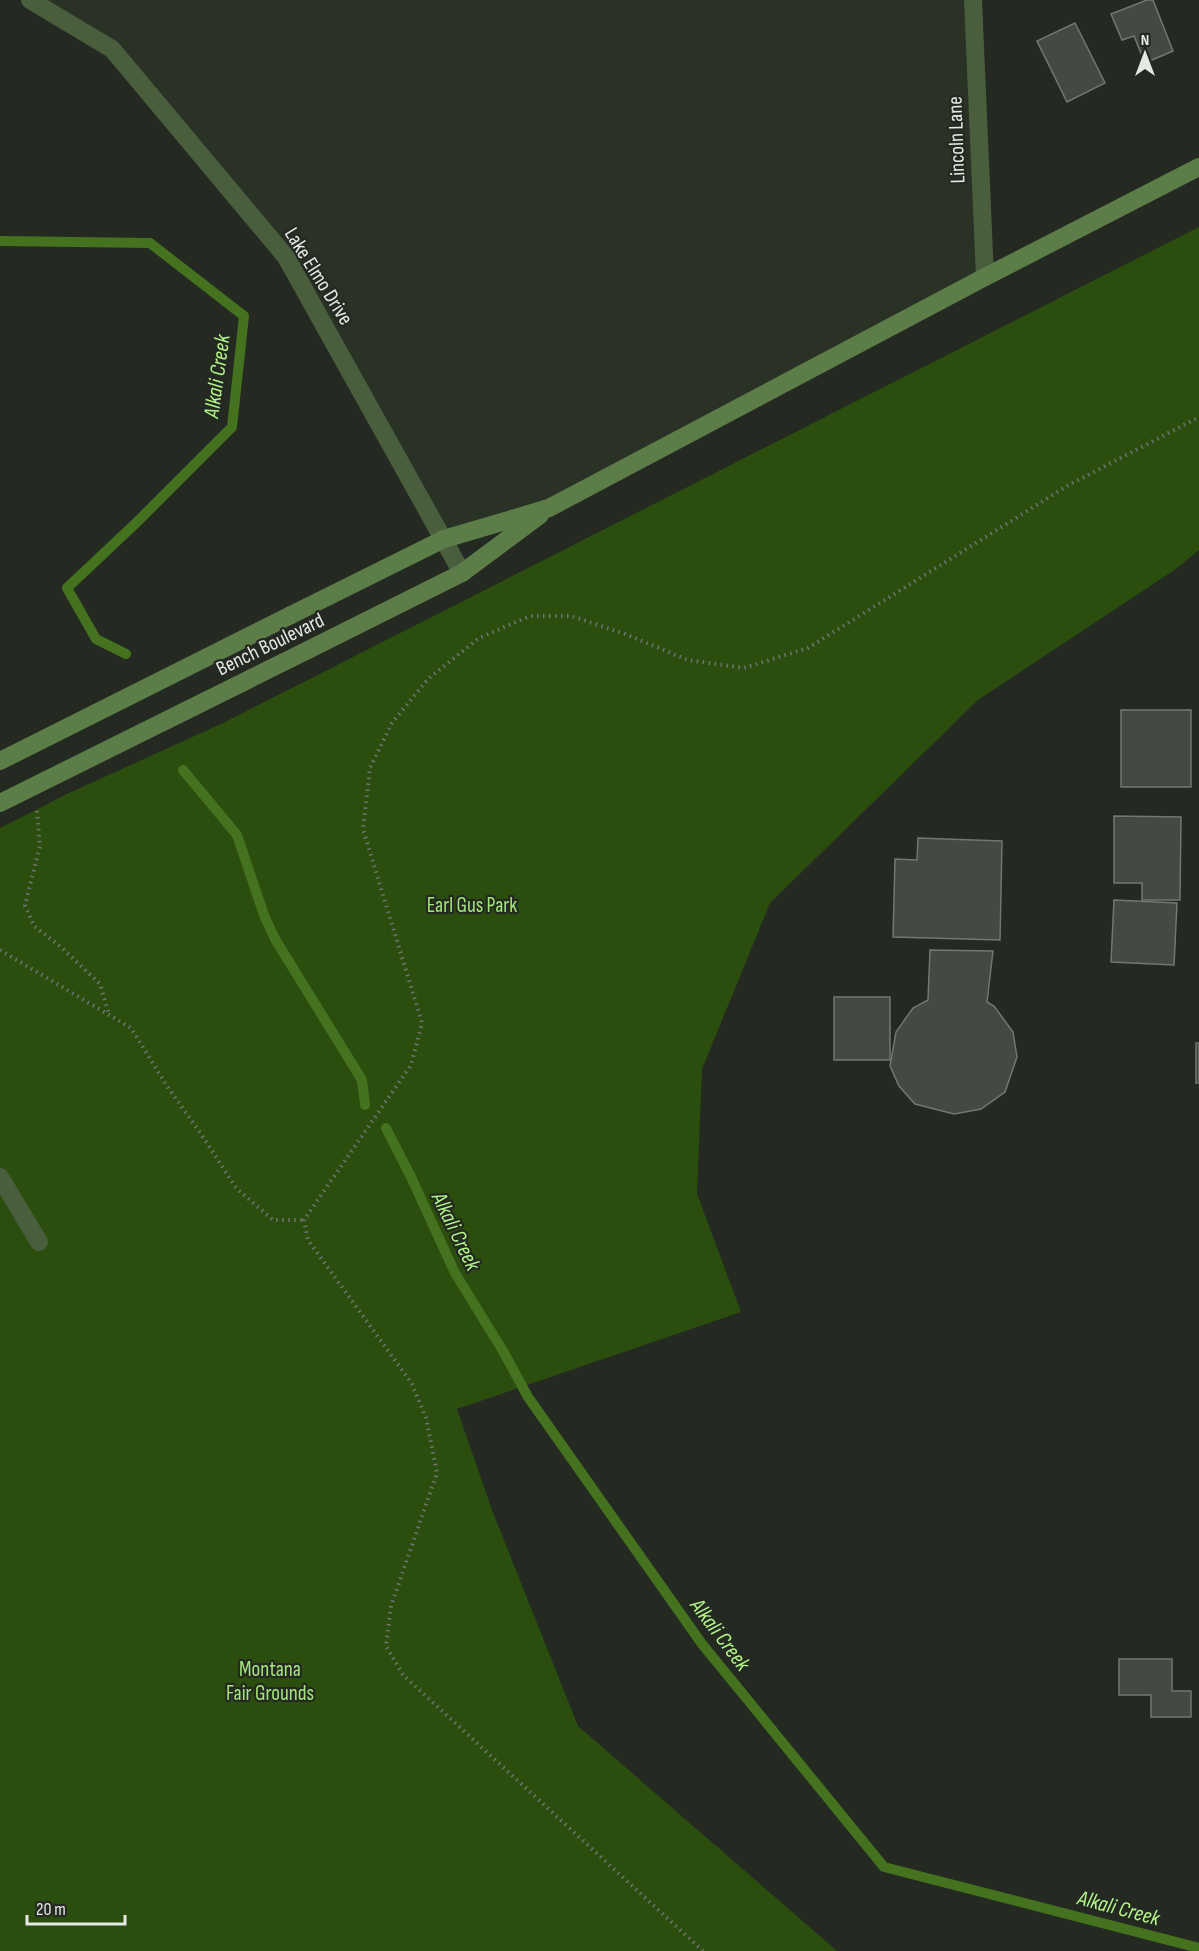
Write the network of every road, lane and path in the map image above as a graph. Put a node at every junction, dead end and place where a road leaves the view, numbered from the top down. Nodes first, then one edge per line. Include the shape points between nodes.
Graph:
1 (30, 0) edge
2 (973, 0) edge
3 (1199, 167) edge
4 (985, 277) junction
5 (1199, 417) edge
6 (549, 508) junction
7 (444, 539) junction
8 (462, 573) junction
9 (0, 761) edge
10 (33, 802) dead end
11 (0, 803) edge
12 (0, 950) edge
13 (109, 1015) junction
14 (0, 1177) edge
15 (304, 1220) junction
16 (39, 1242) dead end
17 (703, 1951) edge

1 - 7 street, Lake Elmo Drive via 112,48 286,257
2 - 4 street, Lincoln Lane
3 - 4 main road
4 - 6 main road
5 - 15 path via 1067,486 808,648 744,668 688,660 571,616 530,616 479,638 428,679 392,723 370,768 363,829 422,1023 411,1065
6 - 7 main road
6 - 8 main road, Bench Boulevard
7 - 8 street, Lake Elmo Drive
7 - 9 main road, bridge
8 - 11 main road, Bench Boulevard, bridge
10 - 13 path via 40,846 25,905 34,926 100,984
12 - 13 path
13 - 15 path via 131,1028 236,1188 273,1220
14 - 16 street
15 - 17 path via 308,1240 412,1384 426,1418 437,1473 391,1606 386,1646 403,1675

